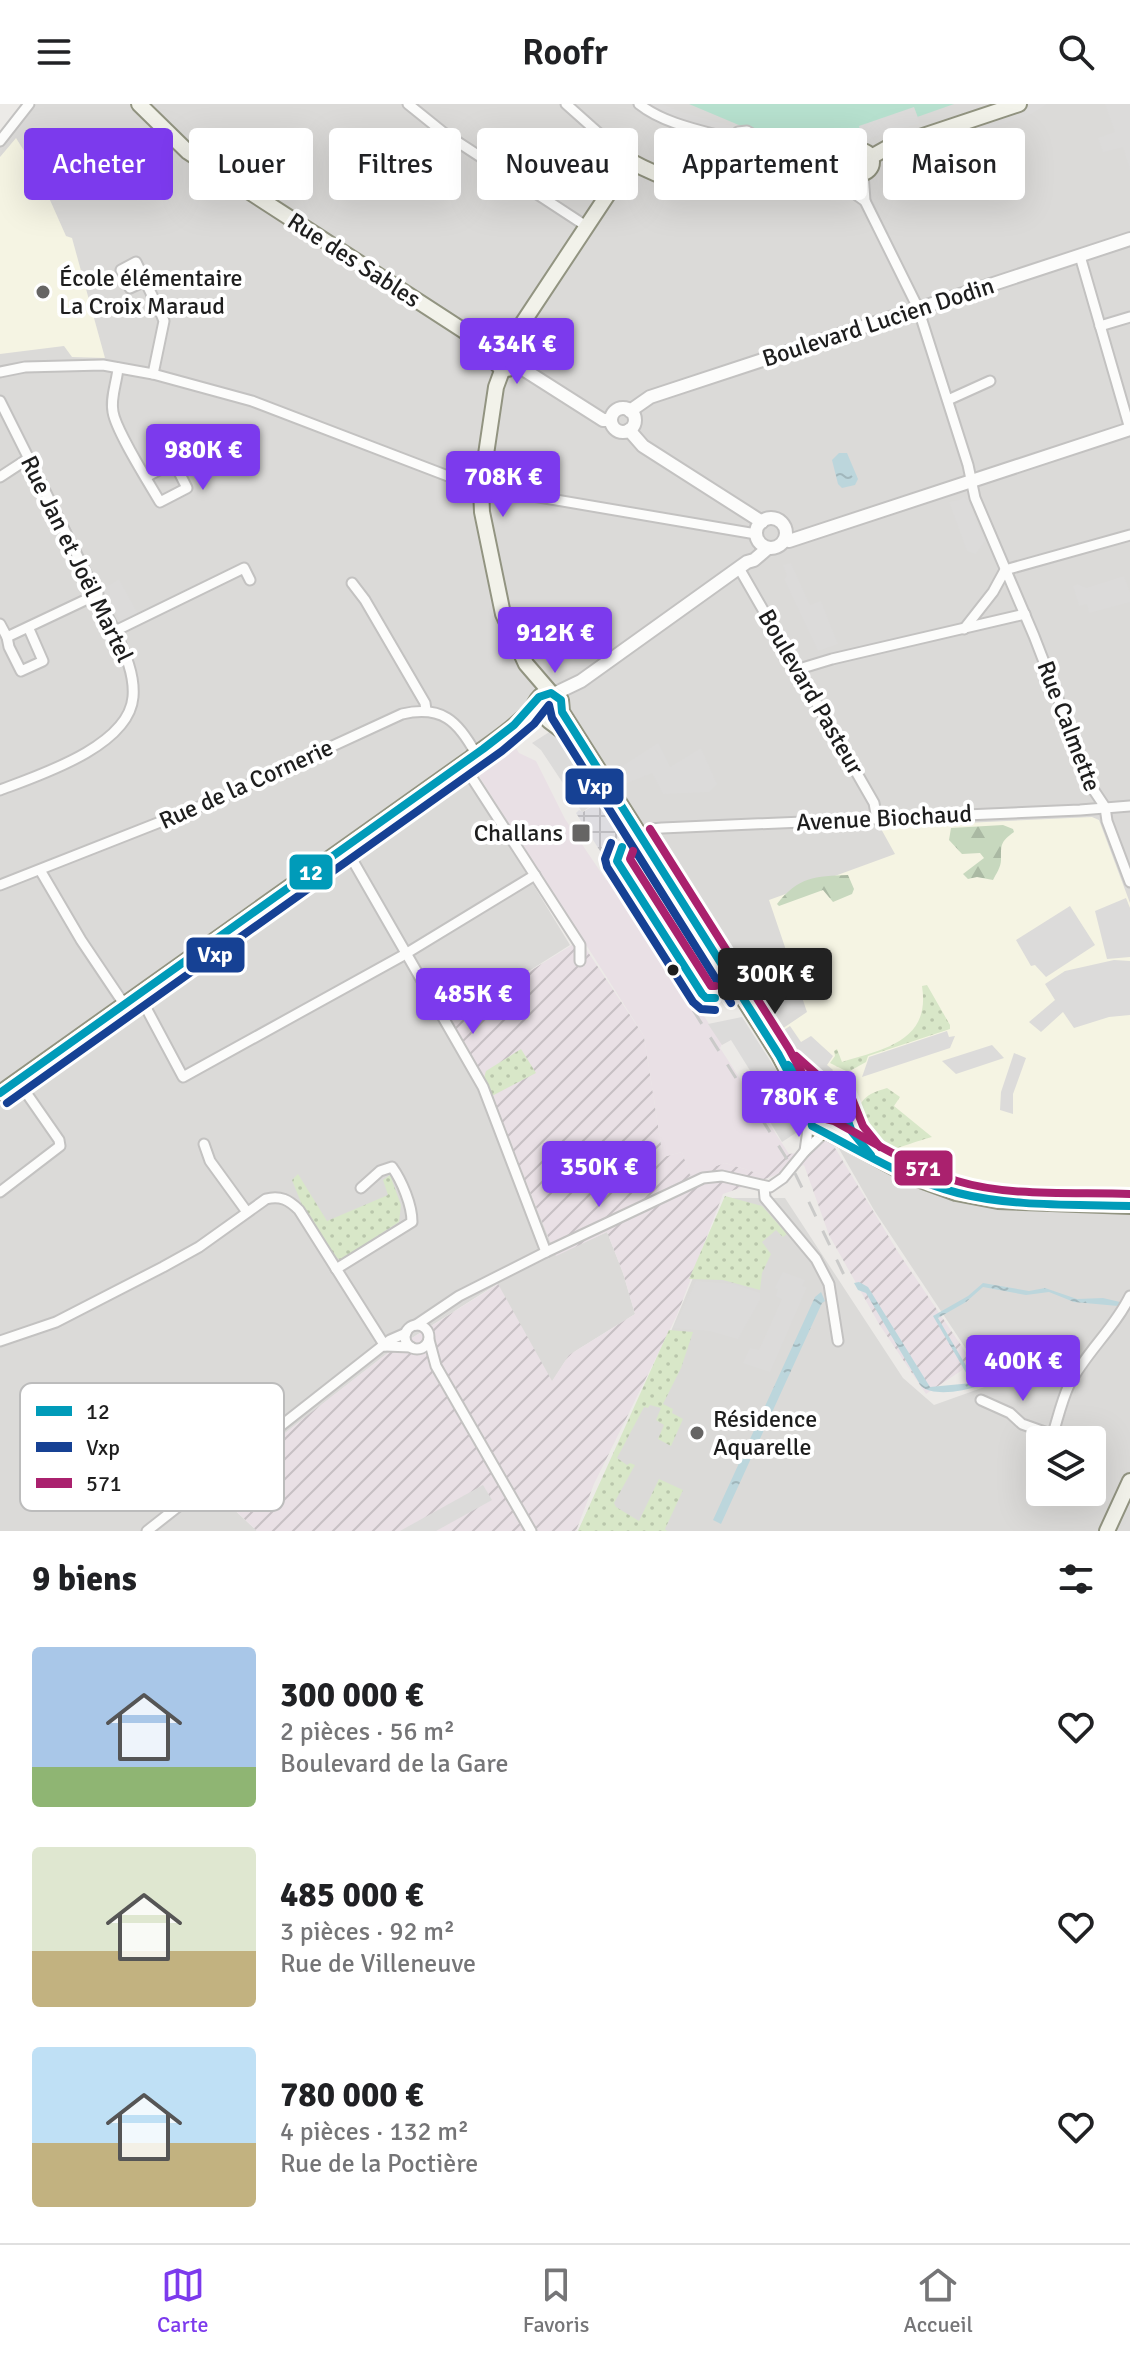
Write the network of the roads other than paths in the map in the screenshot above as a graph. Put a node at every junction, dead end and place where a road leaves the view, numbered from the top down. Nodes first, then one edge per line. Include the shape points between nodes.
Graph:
1 (29, 104) edge
2 (139, 104) edge
3 (149, 104) edge
4 (408, 104) edge
5 (566, 104) edge
6 (639, 104) edge
7 (1019, 104) edge
8 (155, 122) junction
9 (593, 128) edge
10 (695, 128) edge
11 (0, 141) edge
12 (867, 154) edge
13 (871, 157) junction
14 (867, 170) edge
15 (604, 200) edge
16 (865, 201) edge
17 (586, 226) junction
18 (1130, 239) edge
19 (1080, 256) junction
20 (145, 281) dead end
21 (918, 308) junction
22 (1130, 317) edge
23 (1100, 326) junction
24 (503, 351) junction
25 (509, 366) junction
26 (118, 368) junction
27 (0, 372) edge
28 (153, 374) junction
29 (990, 381) dead end
30 (948, 400) junction
31 (0, 401) edge
32 (630, 411) junction
33 (611, 420) junction
34 (1130, 429) edge
35 (629, 430) junction
36 (29, 458) junction
37 (0, 477) edge
38 (146, 477) junction
39 (972, 480) junction
40 (481, 488) junction
41 (759, 531) junction
42 (1130, 535) edge
43 (785, 540) junction
44 (768, 548) junction
45 (743, 565) junction
46 (1005, 570) junction
47 (250, 580) dead end
48 (352, 583) dead end
49 (98, 594) junction
50 (1025, 614) junction
51 (0, 624) edge
52 (29, 629) junction
53 (964, 629) junction
54 (115, 631) junction
55 (7, 637) junction
56 (526, 664) junction
57 (799, 669) junction
58 (581, 681) junction
59 (553, 694) junction
60 (535, 704) junction
61 (426, 710) junction
62 (562, 710) junction
63 (546, 721) junction
64 (506, 732) junction
65 (588, 752) junction
66 (476, 754) junction
67 (463, 764) junction
68 (0, 790) edge
69 (1130, 806) edge
70 (1105, 807) junction
71 (877, 819) junction
72 (640, 835) junction
73 (345, 847) junction
74 (40, 870) junction
75 (535, 875) junction
76 (1130, 881) edge
77 (0, 885) edge
78 (406, 954) junction
79 (580, 961) dead end
80 (124, 1004) junction
81 (144, 1004) dead end
82 (779, 1055) junction
83 (18, 1081) junction
84 (0, 1093) edge
85 (823, 1094) junction
86 (808, 1116) junction
87 (845, 1118) junction
88 (827, 1132) junction
89 (204, 1144) dead end
90 (805, 1151) junction
91 (870, 1154) junction
92 (764, 1187) junction
93 (361, 1188) dead end
94 (0, 1192) edge
95 (1130, 1206) edge
96 (247, 1212) junction
97 (546, 1252) junction
98 (336, 1269) junction
99 (1130, 1296) edge
100 (444, 1305) junction
101 (416, 1325) junction
102 (406, 1333) junction
103 (429, 1337) junction
104 (0, 1341) edge
105 (838, 1341) dead end
106 (385, 1346) junction
107 (413, 1348) junction
108 (436, 1366) junction
109 (981, 1400) dead end
110 (284, 1425) edge
111 (1026, 1426) edge
112 (1056, 1426) edge
113 (1130, 1481) edge
114 (173, 1511) edge
115 (147, 1531) edge
116 (531, 1531) edge
117 (1107, 1531) edge

1 - 11 street
2 - 8 main road, Rue des Sables
3 - 8 street
4 - 17 street
5 - 9 street
6 - 10 street
7 - 13 main road
8 - 24 main road, Rue des Sables via 188,152
12 - 13 main road
13 - 14 main road
15 - 17 main road
16 - 21 street, Rue Calmette
17 - 24 main road
18 - 19 street, Boulevard Lucien Dodin
19 - 21 street, Boulevard Lucien Dodin
19 - 23 street
20 - 28 street via 164,321
21 - 30 street, Rue Calmette
21 - 32 street, Boulevard Lucien Dodin via 648,398
22 - 23 street
23 - 34 street
24 - 25 main road via 497,362
25 - 33 street
25 - 40 main road via 496,387
26 - 27 street via 25,367
26 - 28 street
26 - 38 street via 114,417
28 - 40 street via 252,401
29 - 30 street
30 - 39 street, Rue Calmette
31 - 36 street, Rue Jan et Joël Martel
32 - 33 street via 620,409
32 - 35 street via 634,421
33 - 35 street via 615,429
34 - 39 street
35 - 41 street via 643,446
36 - 37 street
36 - 49 street, Rue Jan et Joël Martel
38 - 38 street via 160,502 187,488 174,462
39 - 43 street
39 - 46 street, Rue Calmette
40 - 41 street
40 - 56 main road via 503,614
41 - 43 street via 771,518 780,521
41 - 44 street
41 - 45 street
42 - 46 street
43 - 44 street
44 - 45 street
45 - 57 street, Boulevard Pasteur
45 - 58 street
46 - 50 street, Rue Calmette
46 - 53 street
47 - 54 street via 244,568
48 - 61 street
49 - 52 street
49 - 54 street, Rue Jan et Joël Martel
50 - 53 street
50 - 70 street, Rue Calmette via 1093,789
51 - 55 street
52 - 55 street
52 - 55 street via 43,661 21,671
53 - 57 street
54 - 68 street, Rue Jan et Joël Martel via 133,682 131,708 121,725 78,757
56 - 59 main road
56 - 60 main road
57 - 71 street, Boulevard Pasteur via 874,803
58 - 59 street
58 - 62 street
59 - 60 main road via 542,694
59 - 62 main road via 561,700
60 - 63 main road via 536,714
60 - 64 main road
61 - 66 street via 451,720
61 - 74 street, Rue de la Cornerie via 402,714 199,807
62 - 63 main road via 557,719
62 - 65 main road
63 - 64 main road
63 - 65 main road
64 - 66 main road
65 - 72 main road
66 - 67 main road
67 - 73 main road
67 - 75 street
69 - 70 street, Avenue Biochaud
70 - 71 street, Avenue Biochaud
70 - 76 street, Rue Calmette
71 - 72 street, Avenue Biochaud via 662,828
72 - 82 main road
73 - 78 street
73 - 80 main road
74 - 77 street, Rue de la Cornerie
74 - 80 street
75 - 78 street
75 - 79 street via 580,945
78 - 81 street via 183,1077
78 - 97 street via 483,1087
80 - 83 main road
82 - 85 main road
82 - 86 main road
83 - 84 main road
83 - 94 street via 60,1146
85 - 86 main road via 813,1100
85 - 87 main road via 840,1099
86 - 88 main road via 816,1129
86 - 90 street
87 - 88 main road via 839,1128
87 - 91 main road
88 - 90 street
88 - 91 main road
89 - 96 street via 210,1161
90 - 92 street via 776,1185
91 - 95 main road via 912,1177 970,1196
92 - 97 street via 722,1176 703,1178
92 - 105 street via 765,1198 816,1259 830,1289
93 - 98 street via 392,1167 412,1222
96 - 98 street via 266,1199 291,1202
96 - 104 street via 199,1247 59,1321
97 - 100 street
98 - 106 street
99 - 112 street via 1068,1387
100 - 101 street
100 - 103 street
101 - 102 street
101 - 103 street
102 - 106 street
102 - 107 street
103 - 107 street via 422,1348
103 - 108 street
106 - 107 street
106 - 110 street
107 - 108 street
108 - 116 street
109 - 111 street
113 - 117 main road
114 - 115 street

